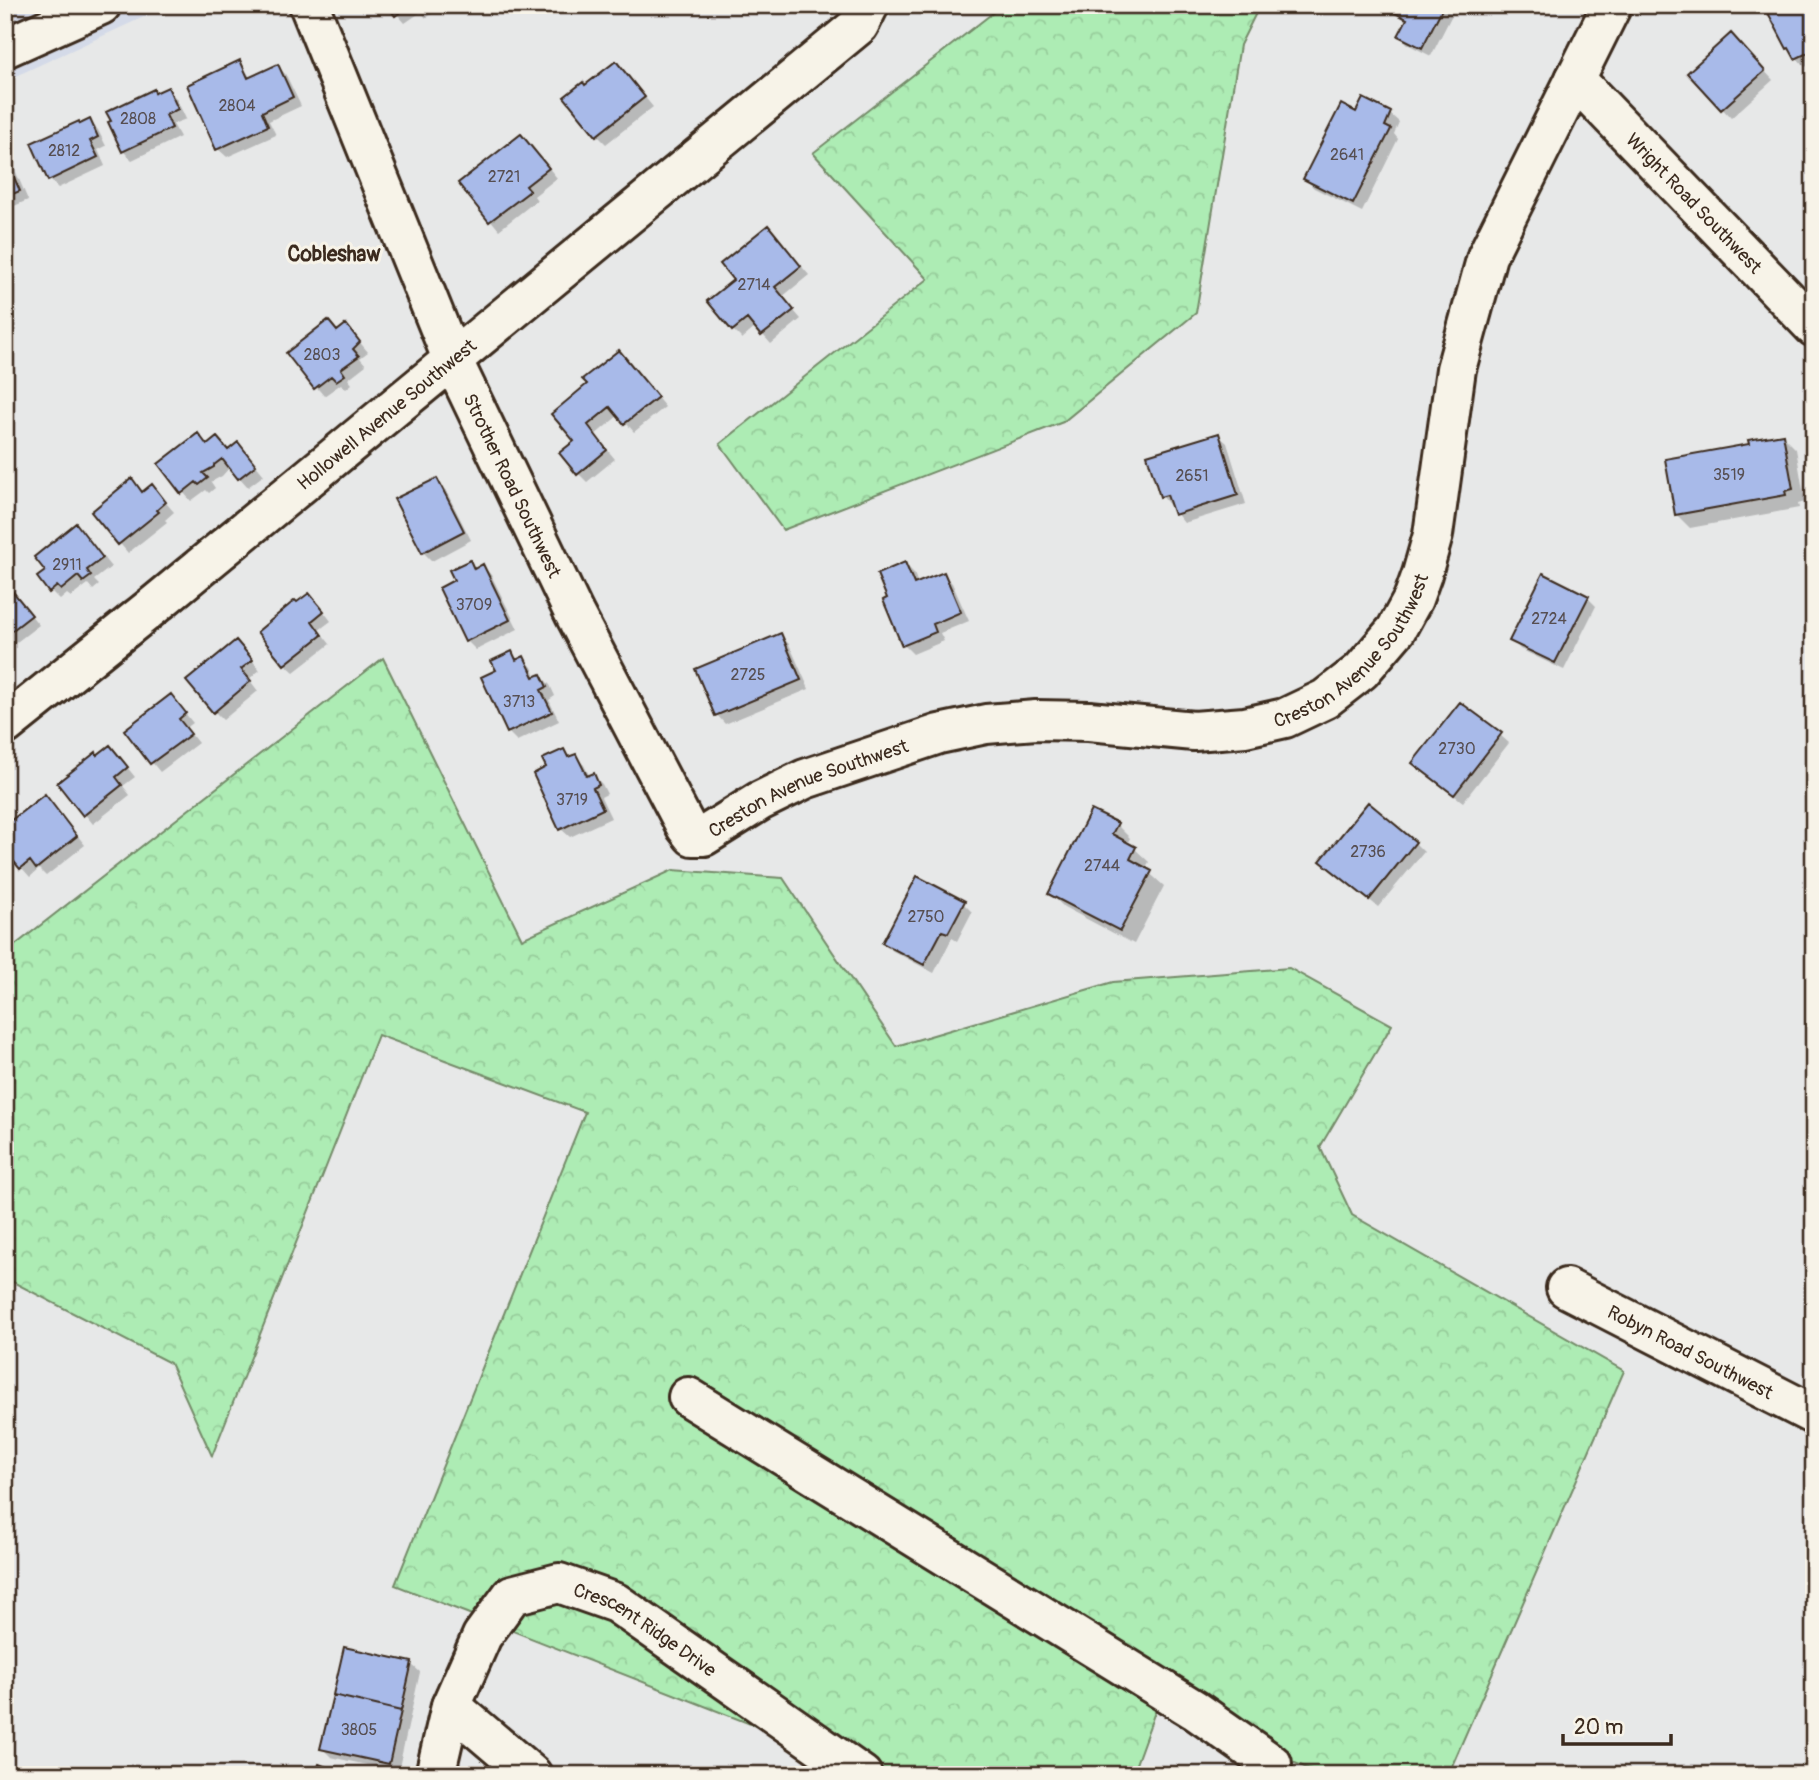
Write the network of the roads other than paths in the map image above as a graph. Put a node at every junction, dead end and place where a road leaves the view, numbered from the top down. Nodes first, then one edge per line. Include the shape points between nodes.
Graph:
1 (101, 5) edge
2 (309, 5) edge
3 (869, 5) edge
4 (1612, 5) edge
5 (5, 48) edge
6 (1575, 79) junction
7 (1814, 327) edge
8 (453, 361) junction
9 (5, 725) edge
10 (693, 836) joint
11 (1566, 1287) dead end
12 (688, 1397) dead end
13 (1814, 1415) edge
14 (451, 1706) junction
15 (435, 1775) edge
16 (532, 1775) edge
17 (862, 1775) edge
18 (1271, 1775) edge

1 - 5 street
2 - 8 street, Strother Road Southwest
3 - 8 street, Hollowell Avenue Southwest via 859,25
4 - 6 street, Creston Avenue Southwest
6 - 7 street, Wright Road Southwest
6 - 10 street, Creston Avenue Southwest via 1487,256 1476,289 1456,369 1433,534 1423,574 1395,630 1361,671 1325,699 1285,718 1245,727 1194,731 1036,720 939,734 805,779 704,835
8 - 9 street, Hollowell Avenue Southwest
8 - 10 street, Strother Road Southwest via 574,613
11 - 13 street, Robyn Road Southwest
12 - 18 street via 1195,1710 1272,1764
14 - 15 street, Crescent Ridge Drive
14 - 16 street
14 - 17 street, Crescent Ridge Drive via 482,1636 512,1595 559,1583 616,1603

